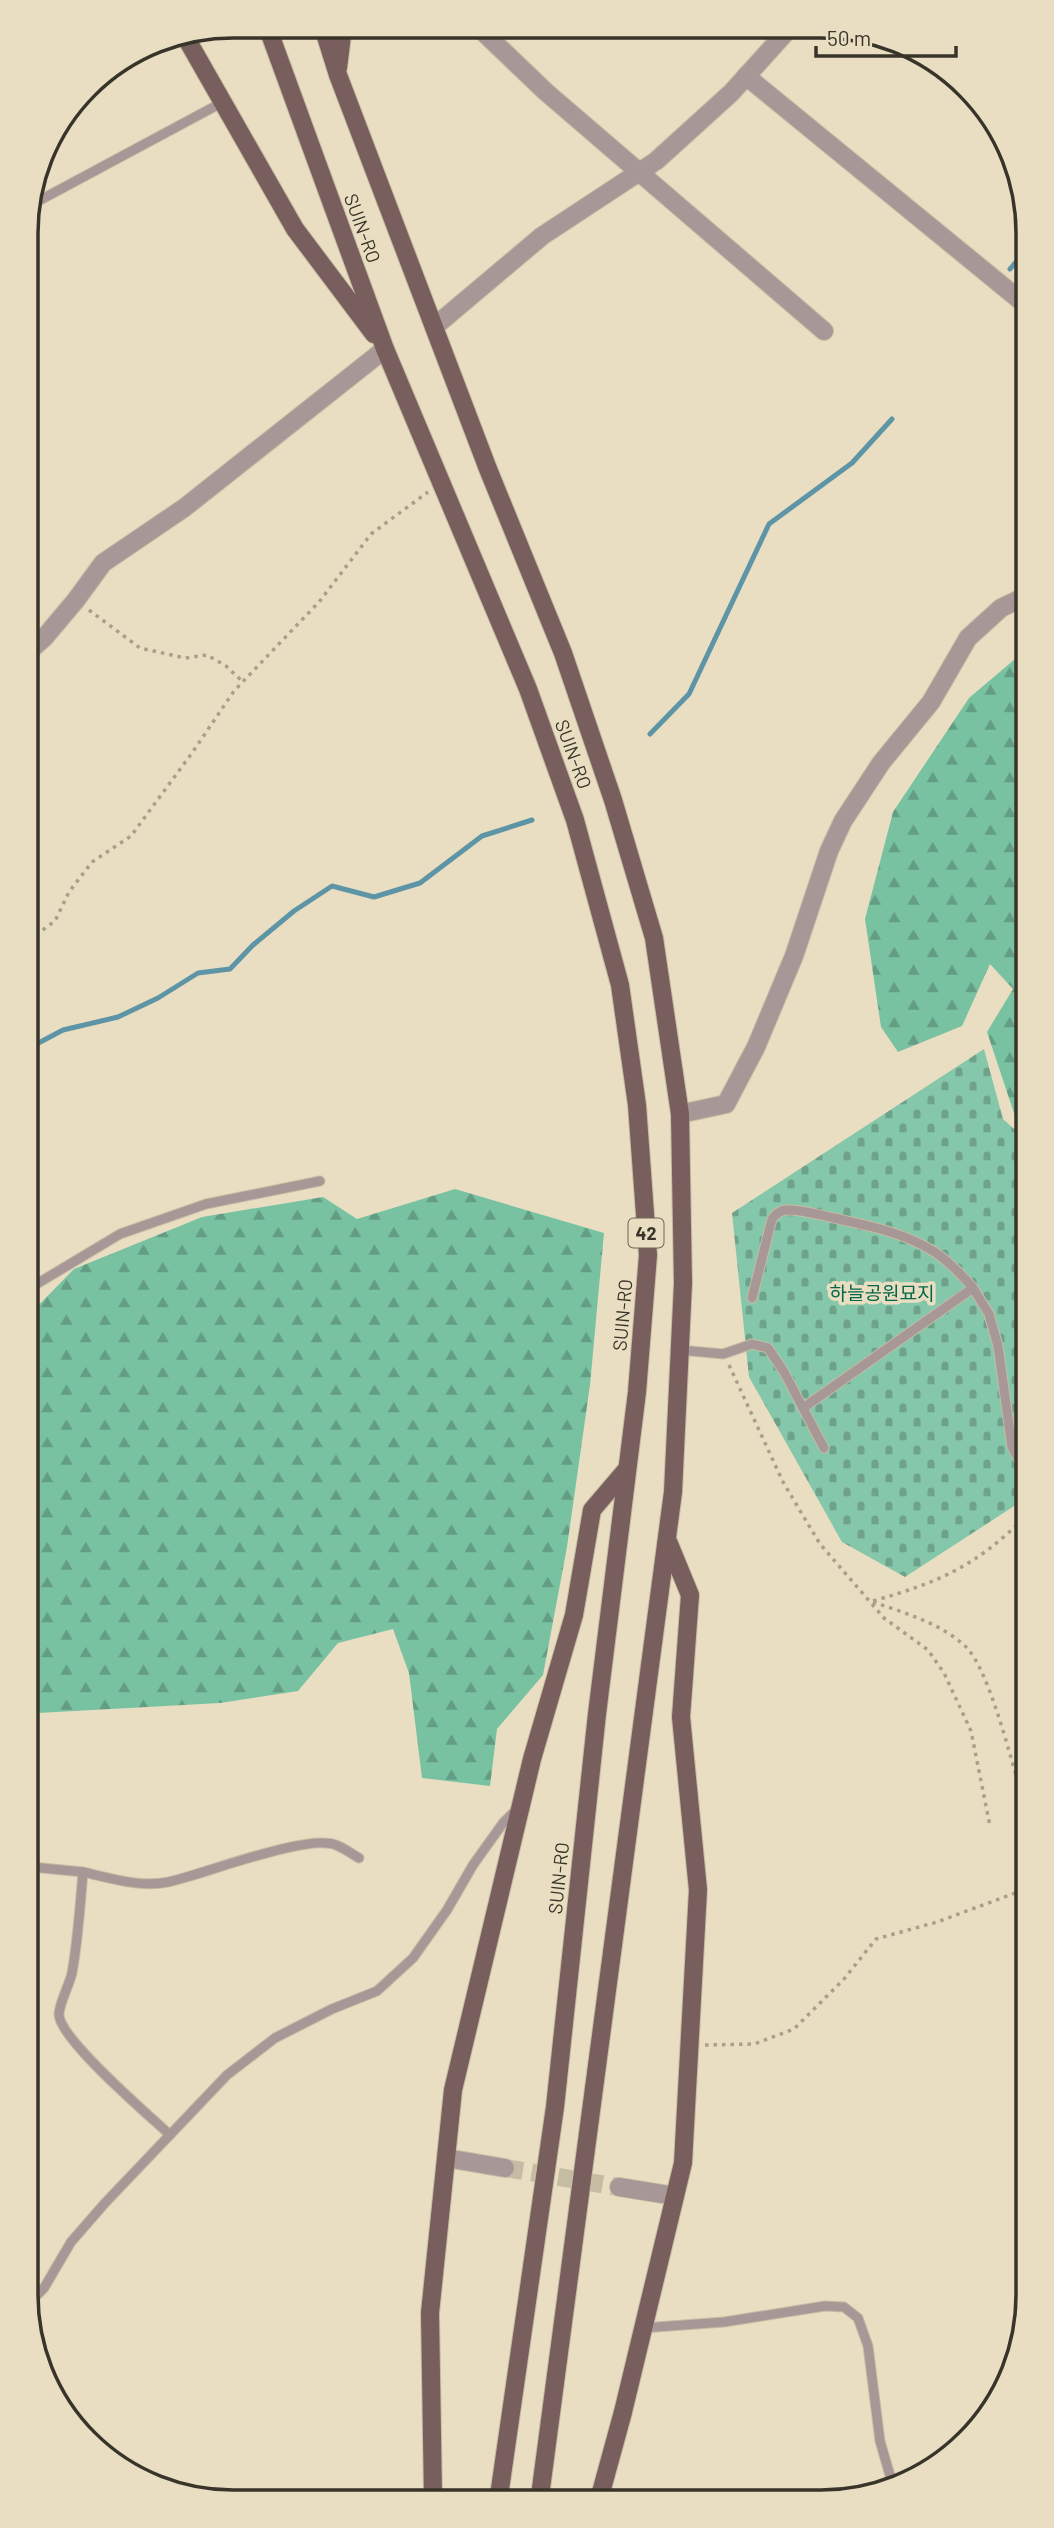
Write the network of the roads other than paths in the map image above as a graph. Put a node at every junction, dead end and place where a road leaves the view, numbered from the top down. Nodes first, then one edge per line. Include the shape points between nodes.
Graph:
1 (272, 39) edge
2 (327, 39) edge
3 (342, 39) edge
4 (491, 39) edge
5 (780, 39) edge
6 (190, 44) edge
7 (338, 75) junction
8 (746, 76) junction
9 (223, 102) junction
10 (639, 172) junction
11 (42, 199) edge
12 (1016, 297) edge
13 (434, 327) junction
14 (824, 331) dead end
15 (385, 349) junction
16 (1016, 600) edge
17 (39, 643) edge
18 (680, 1114) junction
19 (320, 1181) dead end
20 (38, 1283) edge
21 (973, 1288) junction
22 (752, 1298) dead end
23 (680, 1350) junction
24 (803, 1408) junction
25 (824, 1448) dead end
26 (1015, 1453) edge
27 (627, 1469) junction
28 (667, 1538) junction
29 (521, 1806) junction
30 (359, 1858) dead end
31 (38, 1868) edge
32 (83, 1872) junction
33 (170, 2135) junction
34 (446, 2158) junction
35 (505, 2168) tunnel mouth
36 (619, 2187) tunnel mouth
37 (675, 2196) junction
38 (38, 2294) edge
39 (643, 2328) junction
40 (890, 2476) edge
41 (433, 2490) edge
42 (500, 2490) edge
43 (541, 2490) edge
44 (602, 2490) edge

1 - 15 main road, SUIN-RO / 42
2 - 7 main road, SUIN-RO / 42
3 - 7 main road
4 - 10 street
5 - 8 street
6 - 9 main road
7 - 13 main road, SUIN-RO / 42
8 - 10 street
8 - 12 street
9 - 11 lane
9 - 15 main road via 295,229
10 - 13 street via 542,236
10 - 14 street
13 - 18 main road, SUIN-RO / 42 via 563,653 613,800 654,938
15 - 17 street via 184,508 103,563
15 - 27 main road, SUIN-RO / 42 via 528,689 575,820 621,985 638,1105 648,1255
16 - 18 street via 968,638 931,702 881,763 844,821 829,851 794,957 726,1104
18 - 23 main road, SUIN-RO / 42
19 - 20 lane via 206,1205 120,1234
21 - 22 lane via 953,1266 909,1238 786,1210 772,1219
21 - 24 lane
21 - 26 lane via 989,1314 998,1346
23 - 24 lane via 723,1354 752,1344 768,1348
23 - 28 main road, SUIN-RO / 42
24 - 25 lane
27 - 29 main road via 592,1510 574,1615
27 - 42 main road, SUIN-RO / 42 via 555,2107
28 - 37 main road via 690,1595 681,1717 698,1890 682,2163
28 - 43 main road, SUIN-RO / 42
29 - 33 lane via 495,1834 413,1958 377,1991 275,2038 227,2075
29 - 34 main road via 453,2090
30 - 32 lane via 334,1843 223,1864 167,1883 140,1883
31 - 32 lane
32 - 33 lane via 78,1940 59,2015 65,2031 86,2055
33 - 38 lane via 71,2242
34 - 35 street
34 - 41 main road via 430,2313
36 - 37 street
37 - 39 main road
39 - 40 lane via 844,2306 858,2318 868,2346 880,2441
39 - 44 main road

